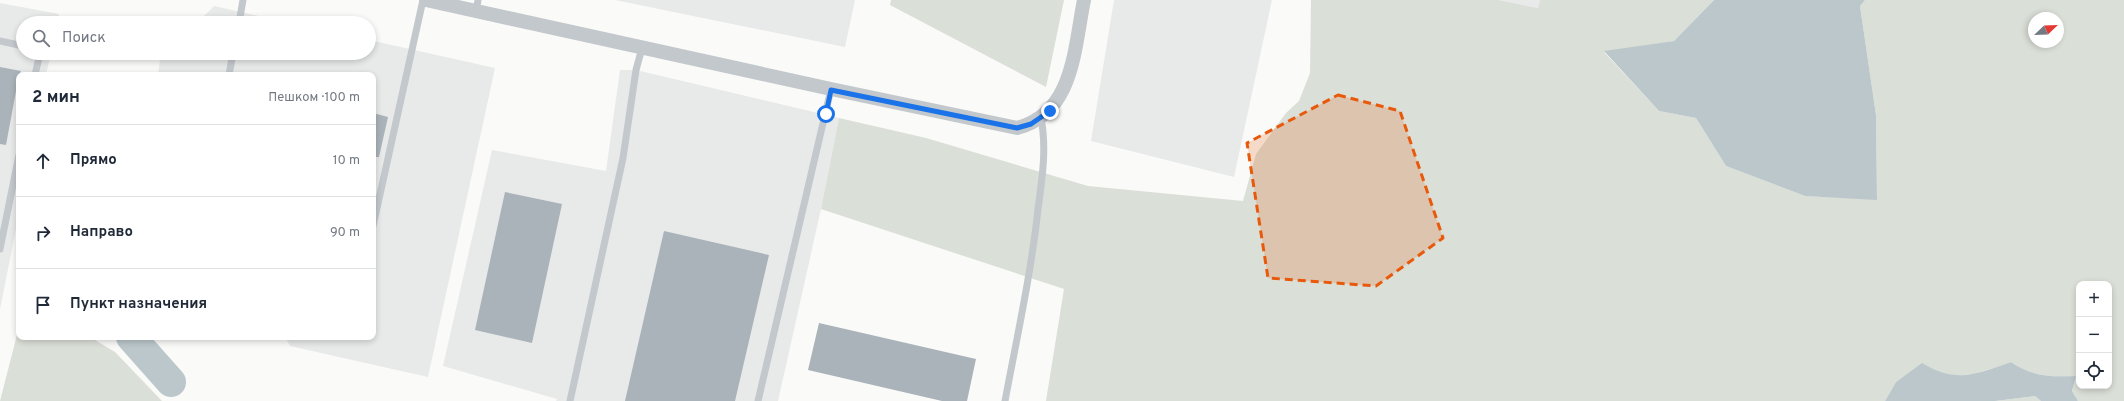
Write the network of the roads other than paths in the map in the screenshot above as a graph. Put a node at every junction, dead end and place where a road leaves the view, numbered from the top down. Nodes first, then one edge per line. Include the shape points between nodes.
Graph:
1 (243, 0) edge
2 (424, 0) edge
3 (1084, 0) edge
4 (477, 5) edge
5 (240, 16) edge
6 (0, 41) edge
7 (16, 44) edge
8 (642, 48) junction
9 (38, 60) edge
10 (232, 60) edge
11 (36, 72) edge
12 (230, 72) edge
13 (831, 90) junction
14 (1041, 118) junction
15 (16, 170) edge
16 (376, 213) edge
17 (0, 249) edge
18 (570, 401) edge
19 (758, 401) edge
20 (1005, 401) edge

1 - 5 lane
2 - 4 street
2 - 16 lane
3 - 14 street via 1068,77 1059,98
4 - 8 street
6 - 7 lane
8 - 13 street
8 - 18 lane via 636,70 623,158
9 - 11 lane
10 - 12 lane
13 - 14 street via 1017,128
13 - 19 lane
14 - 20 lane via 1044,137 1042,172 1032,263
15 - 17 lane

